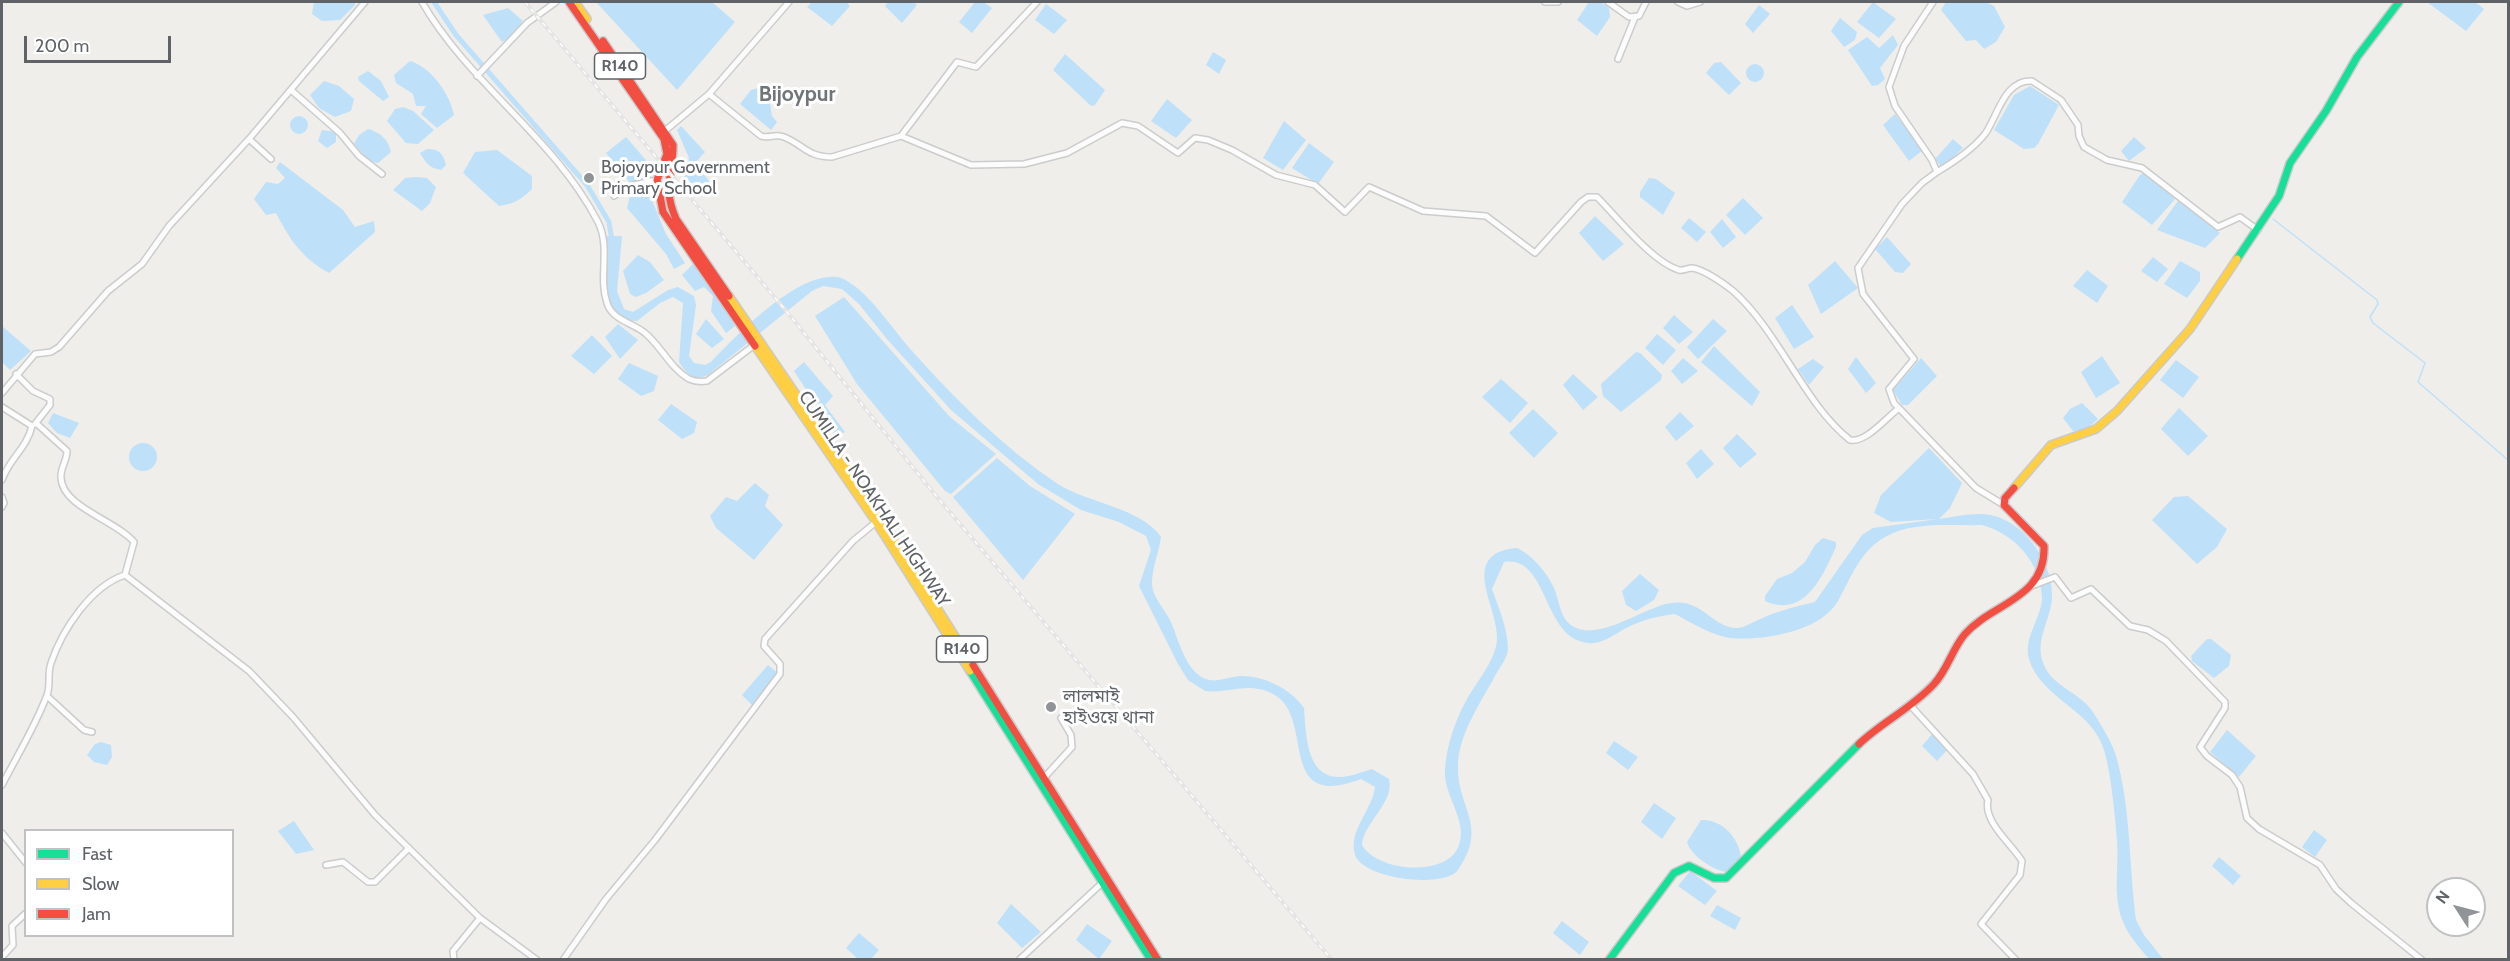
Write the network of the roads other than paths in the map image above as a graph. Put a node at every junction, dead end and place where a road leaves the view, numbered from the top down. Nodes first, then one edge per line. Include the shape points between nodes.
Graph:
1 (365, 2) edge
2 (422, 2) edge
3 (556, 2) edge
4 (568, 2) edge
5 (575, 2) edge
6 (789, 2) edge
7 (1037, 2) edge
8 (1545, 2) edge
9 (1558, 2) edge
10 (1608, 2) edge
11 (1646, 2) edge
12 (1678, 2) edge
13 (1700, 2) edge
14 (1933, 2) edge
15 (2399, 2) edge
16 (1635, 16) junction
17 (1618, 59) dead end
18 (478, 75) junction
19 (291, 90) junction
20 (709, 94) junction
21 (666, 130) junction
22 (901, 136) junction
23 (249, 139) junction
24 (271, 159) dead end
25 (1937, 172) junction
26 (382, 174) dead end
27 (657, 180) junction
28 (614, 196) dead end
29 (2258, 230) junction
30 (707, 270) junction
31 (733, 309) junction
32 (753, 346) junction
33 (16, 374) junction
34 (2, 393) edge
35 (2, 407) edge
36 (1898, 409) junction
37 (34, 425) junction
38 (2, 480) edge
39 (2, 497) edge
40 (2004, 505) junction
41 (2, 507) edge
42 (876, 522) junction
43 (125, 574) junction
44 (912, 575) junction
45 (2032, 585) junction
46 (47, 696) junction
47 (1910, 705) junction
48 (1061, 718) dead end
49 (92, 732) dead end
50 (1043, 778) junction
51 (2, 785) edge
52 (2, 833) edge
53 (409, 848) junction
54 (24, 860) edge
55 (326, 865) dead end
56 (1102, 883) junction
57 (24, 915) edge
58 (480, 918) junction
59 (2, 957) edge
60 (454, 960) edge
61 (537, 960) edge
62 (563, 960) edge
63 (1019, 960) edge
64 (1151, 960) edge
65 (1158, 960) edge
66 (1609, 960) edge
67 (2016, 960) edge
68 (2422, 960) edge

1 - 19 street
2 - 18 street
3 - 18 street via 527,23
4 - 27 main road, R140 via 664,139 667,154
5 - 21 main road, R140
6 - 20 street
7 - 22 street via 976,67 957,62
8 - 9 street
10 - 16 street via 1629,17
11 - 16 street via 1639,16
12 - 13 street via 1687,6
14 - 25 street via 1904,46 1888,87 1895,106
15 - 29 main road via 2357,57 2290,163 2279,195
16 - 17 street
18 - 32 street via 544,146 599,225 604,245 604,292 608,306 617,316 645,332 685,376 698,382 707,381
19 - 23 street
19 - 26 street
20 - 21 street
20 - 22 street via 760,136 782,136 820,157 832,157
21 - 30 main road, R140 via 674,145 666,184 668,202
22 - 36 street via 971,165 1024,164 1067,153 1114,126 1130,124 1178,153 1195,138 1208,140 1276,175 1315,185 1345,212 1369,187 1424,211 1486,216 1535,254 1581,202 1597,197 1641,244 1667,263 1679,270 1697,269 1731,290 1756,317 1827,418 1850,440 1866,436
23 - 24 street
23 - 33 street via 169,226 142,264 108,291 58,347 35,354
25 - 29 street via 1984,135 2009,93 2032,81 2061,100 2078,125 2084,147 2096,156 2142,168 2218,228 2240,217
25 - 36 street via 1902,204 1858,268 1863,294 1914,360 1889,391
27 - 28 street via 629,186
27 - 30 main road, R140 via 663,212
29 - 40 main road via 2190,329 2146,380 2096,429 2051,445 2005,498
30 - 31 main road, CUMILLA - NOAKHALI HIGHWAY / R140
31 - 32 main road, CUMILLA - NOAKHALI HIGHWAY / R140
31 - 44 main road, CUMILLA - NOAKHALI HIGHWAY / R140 via 761,341
32 - 42 main road, CUMILLA - NOAKHALI HIGHWAY / R140
33 - 34 street
33 - 37 street via 33,391 50,399 50,405
35 - 37 street
36 - 40 street via 1976,488
37 - 38 street via 26,445 10,463
37 - 43 street via 67,451 61,471 66,493 119,527 134,542
39 - 41 street
40 - 45 main road via 2044,546
42 - 44 main road, CUMILLA - NOAKHALI HIGHWAY / R140
42 - 62 street via 853,541 765,639 764,646 780,664 780,674
43 - 46 street via 112,579 93,596 61,638 50,665
43 - 53 street via 249,671 375,815
44 - 50 main road, R140
44 - 56 main road, CUMILLA - NOAKHALI HIGHWAY / R140
45 - 47 main road via 1965,634 1946,669
45 - 68 street via 2058,578 2071,598 2091,589 2130,626 2148,630 2166,641 2189,663 2225,702 2200,747 2240,787 2247,818 2320,865 2351,903
46 - 49 street via 84,730
46 - 51 street
47 - 66 main road via 1880,725 1836,765 1726,878 1714,878 1689,866 1674,873
47 - 67 street via 1973,774 1988,800 1990,819 2022,861 2020,875 1981,924
48 - 50 street via 1071,735 1072,747
50 - 65 main road, R140
52 - 54 street
53 - 55 street via 375,882 368,882 343,862
53 - 58 street
56 - 63 street
56 - 64 main road, CUMILLA - NOAKHALI HIGHWAY / R140
57 - 59 street via 12,926 13,945
58 - 60 street via 453,951
58 - 61 street

